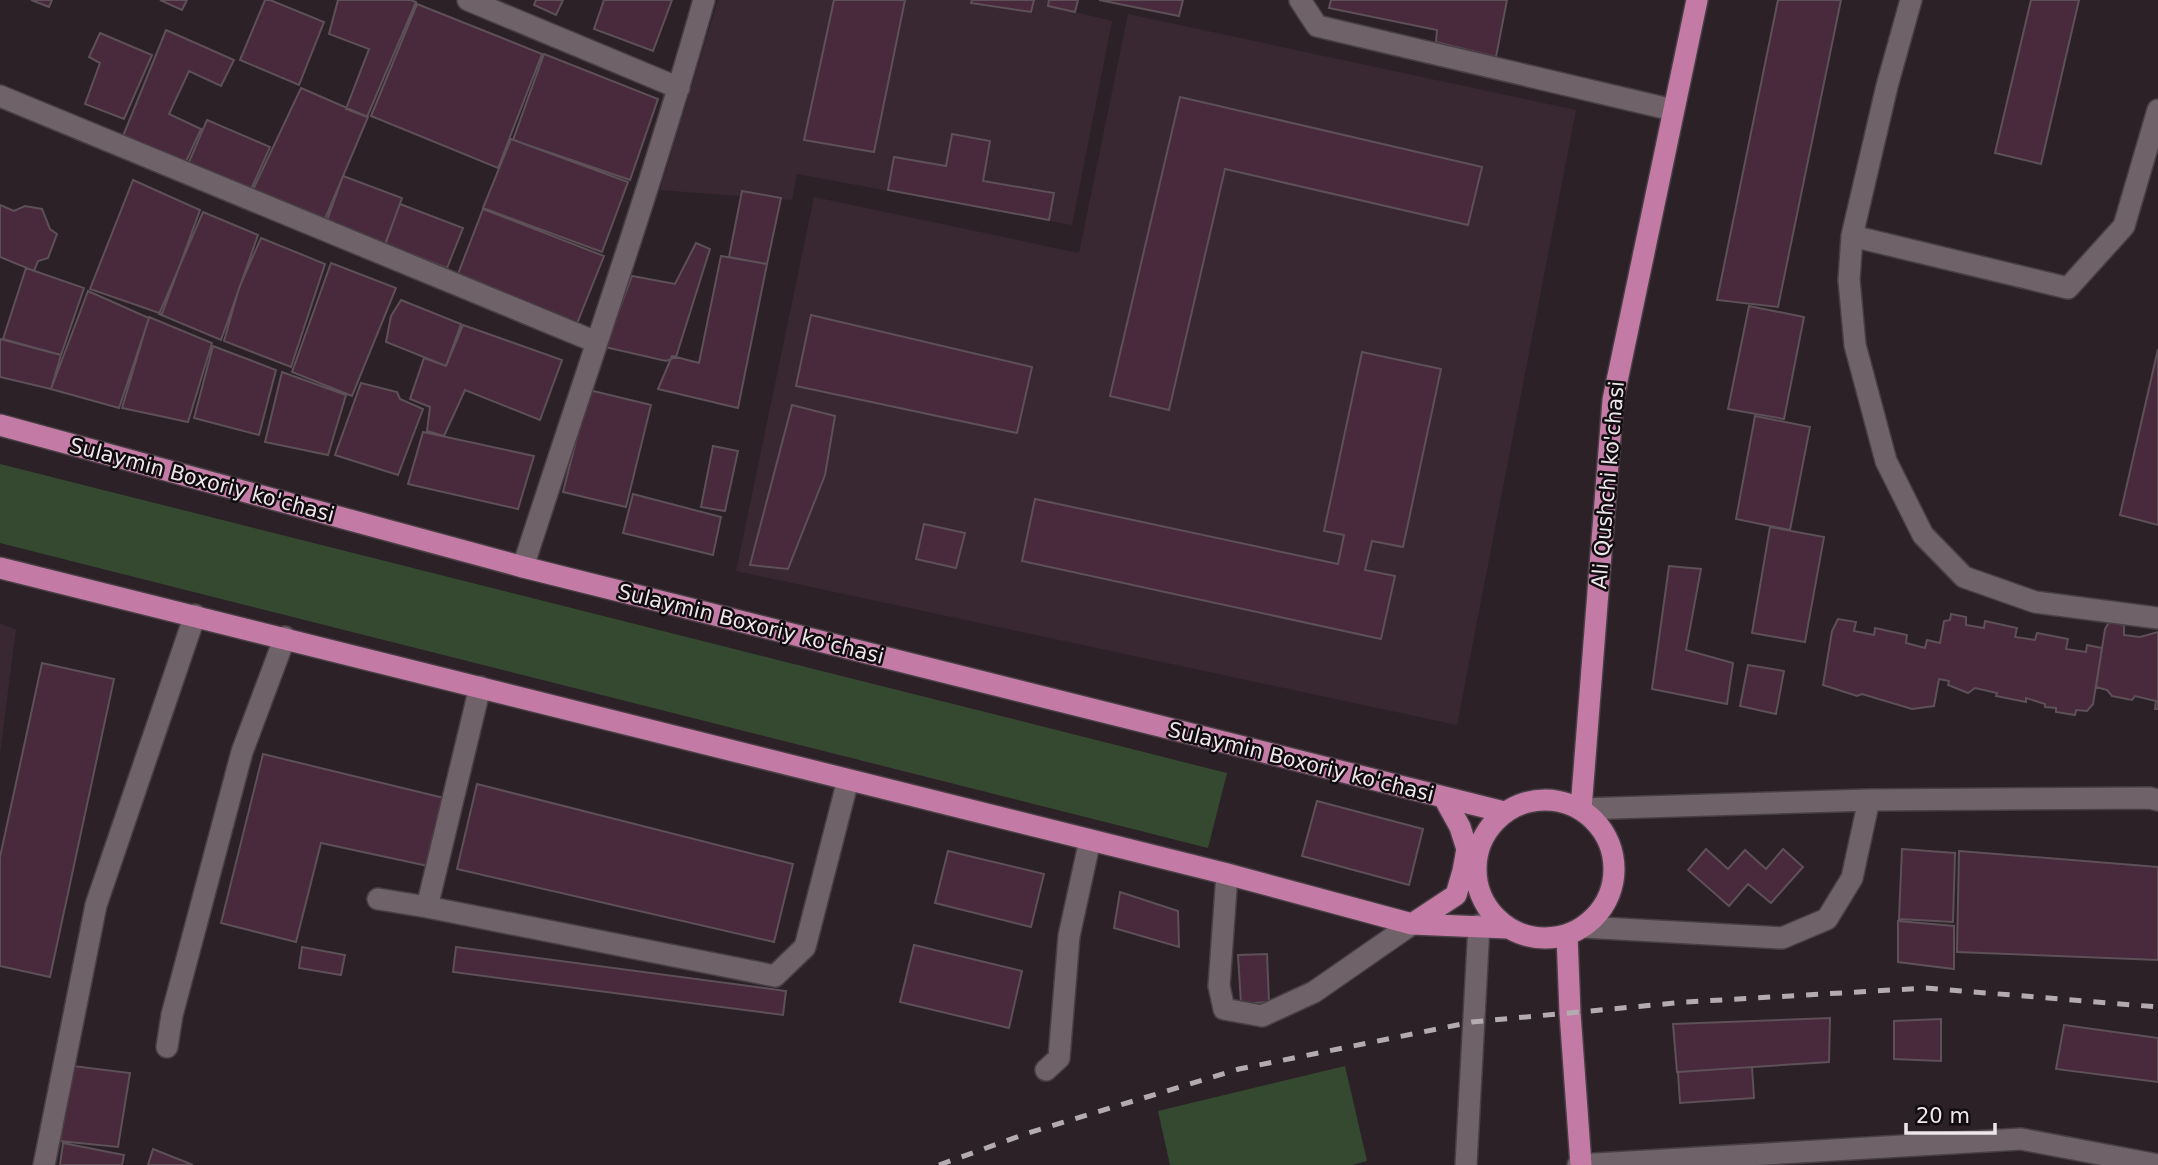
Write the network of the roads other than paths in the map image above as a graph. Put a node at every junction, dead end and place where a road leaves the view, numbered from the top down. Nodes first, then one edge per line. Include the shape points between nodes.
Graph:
1 (468, 0) edge
2 (704, 0) edge
3 (1300, 0) edge
4 (1697, 0) edge
5 (1911, 0) edge
6 (679, 88) junction
7 (0, 96) edge
8 (1674, 110) junction
9 (2158, 110) edge
10 (1852, 236) junction
11 (596, 342) junction
12 (0, 425) edge
13 (523, 567) junction
14 (0, 568) edge
15 (195, 615) junction
16 (2158, 618) edge
17 (285, 638) junction
18 (480, 687) junction
19 (848, 780) junction
20 (1444, 798) junction
21 (1869, 800) junction
22 (2158, 800) edge
23 (1581, 809) junction
24 (1504, 812) junction
25 (1090, 840) junction
26 (1227, 874) junction
27 (378, 899) dead end
28 (427, 907) junction
29 (1412, 924) junction
30 (1479, 925) junction
31 (1507, 928) junction
32 (1575, 931) junction
33 (167, 1047) dead end
34 (1046, 1070) dead end
35 (1837, 1157) edge
36 (44, 1165) edge
37 (1466, 1165) edge
38 (1580, 1165) edge
39 (2158, 1165) edge

1 - 6 street
2 - 6 street
3 - 8 street via 1317,26
4 - 8 main road, Ali Qushchi ko'chasi
5 - 10 street
6 - 11 street
7 - 11 street
8 - 23 main road, Ali Qushchi ko'chasi via 1613,400
9 - 10 street via 2124,226 2068,288
10 - 16 street via 1849,280 1855,345 1886,461 1923,535 1964,577 2035,602
11 - 13 street
12 - 13 main road, Sulaymin Boxoriy ko'chasi
13 - 20 main road, Sulaymin Boxoriy ko'chasi
14 - 15 main road
15 - 17 main road
15 - 36 street via 96,905
17 - 18 main road
17 - 33 street via 242,752
18 - 19 main road
18 - 28 street
19 - 25 main road
19 - 28 street via 804,947 775,976
20 - 24 main road, Sulaymin Boxoriy ko'chasi
20 - 29 main road via 1467,849 1463,870 1455,895
21 - 22 street
21 - 23 street
21 - 32 street via 1853,878 1827,919 1783,938
23 - 24 main road via 1542,799
23 - 32 main road via 1599,824 1610,845 1614,868 1611,890 1600,911
24 - 31 main road via 1478,848 1475,870 1479,892 1490,912
25 - 26 main road
25 - 34 street via 1069,936 1059,1058
26 - 29 main road
26 - 29 street via 1219,986 1224,1009 1262,1016 1314,992
27 - 28 street
29 - 30 main road
30 - 31 main road
30 - 37 street
31 - 32 main road via 1546,939
32 - 38 main road via 1570,1013
35 - 38 street
35 - 39 street via 2021,1139

